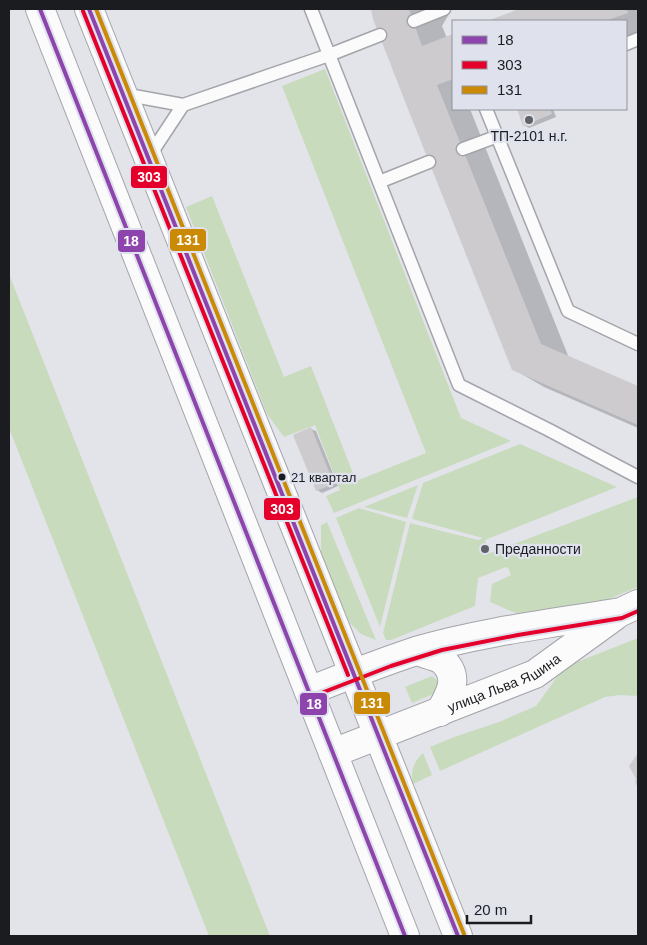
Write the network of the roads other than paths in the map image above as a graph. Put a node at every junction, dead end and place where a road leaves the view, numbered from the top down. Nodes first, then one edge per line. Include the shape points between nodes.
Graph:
1 (40, 9) edge
2 (89, 9) edge
3 (311, 9) edge
4 (444, 9) edge
5 (414, 21) dead end
6 (380, 35) dead end
7 (329, 55) junction
8 (123, 94) junction
9 (183, 106) junction
10 (486, 110) edge
11 (498, 136) junction
12 (463, 149) dead end
13 (148, 158) junction
14 (429, 162) dead end
15 (379, 182) junction
16 (638, 344) edge
17 (638, 477) edge
18 (629, 608) edge
19 (417, 651) junction
20 (354, 673) junction
21 (309, 690) junction
22 (440, 712) junction
23 (378, 735) junction
24 (333, 752) junction
25 (405, 936) edge
26 (458, 936) edge

1 - 21 main road
2 - 8 main road
3 - 7 lane
4 - 5 lane
6 - 7 lane
7 - 9 lane
7 - 15 lane
8 - 9 lane
8 - 13 main road
9 - 13 lane
10 - 11 lane
11 - 12 lane
11 - 16 lane via 568,311
13 - 20 main road
14 - 15 lane
15 - 17 lane via 459,385
18 - 19 main road, улица Льва Яшина
18 - 22 main road, улица Льва Яшина via 535,674
19 - 20 main road, улица Льва Яшина
19 - 22 main road via 442,660 452,674 451,690
20 - 21 main road, улица Льва Яшина
20 - 23 main road
21 - 24 main road
22 - 23 main road, улица Льва Яшина
23 - 24 main road, улица Льва Яшина
23 - 26 main road
24 - 25 main road

